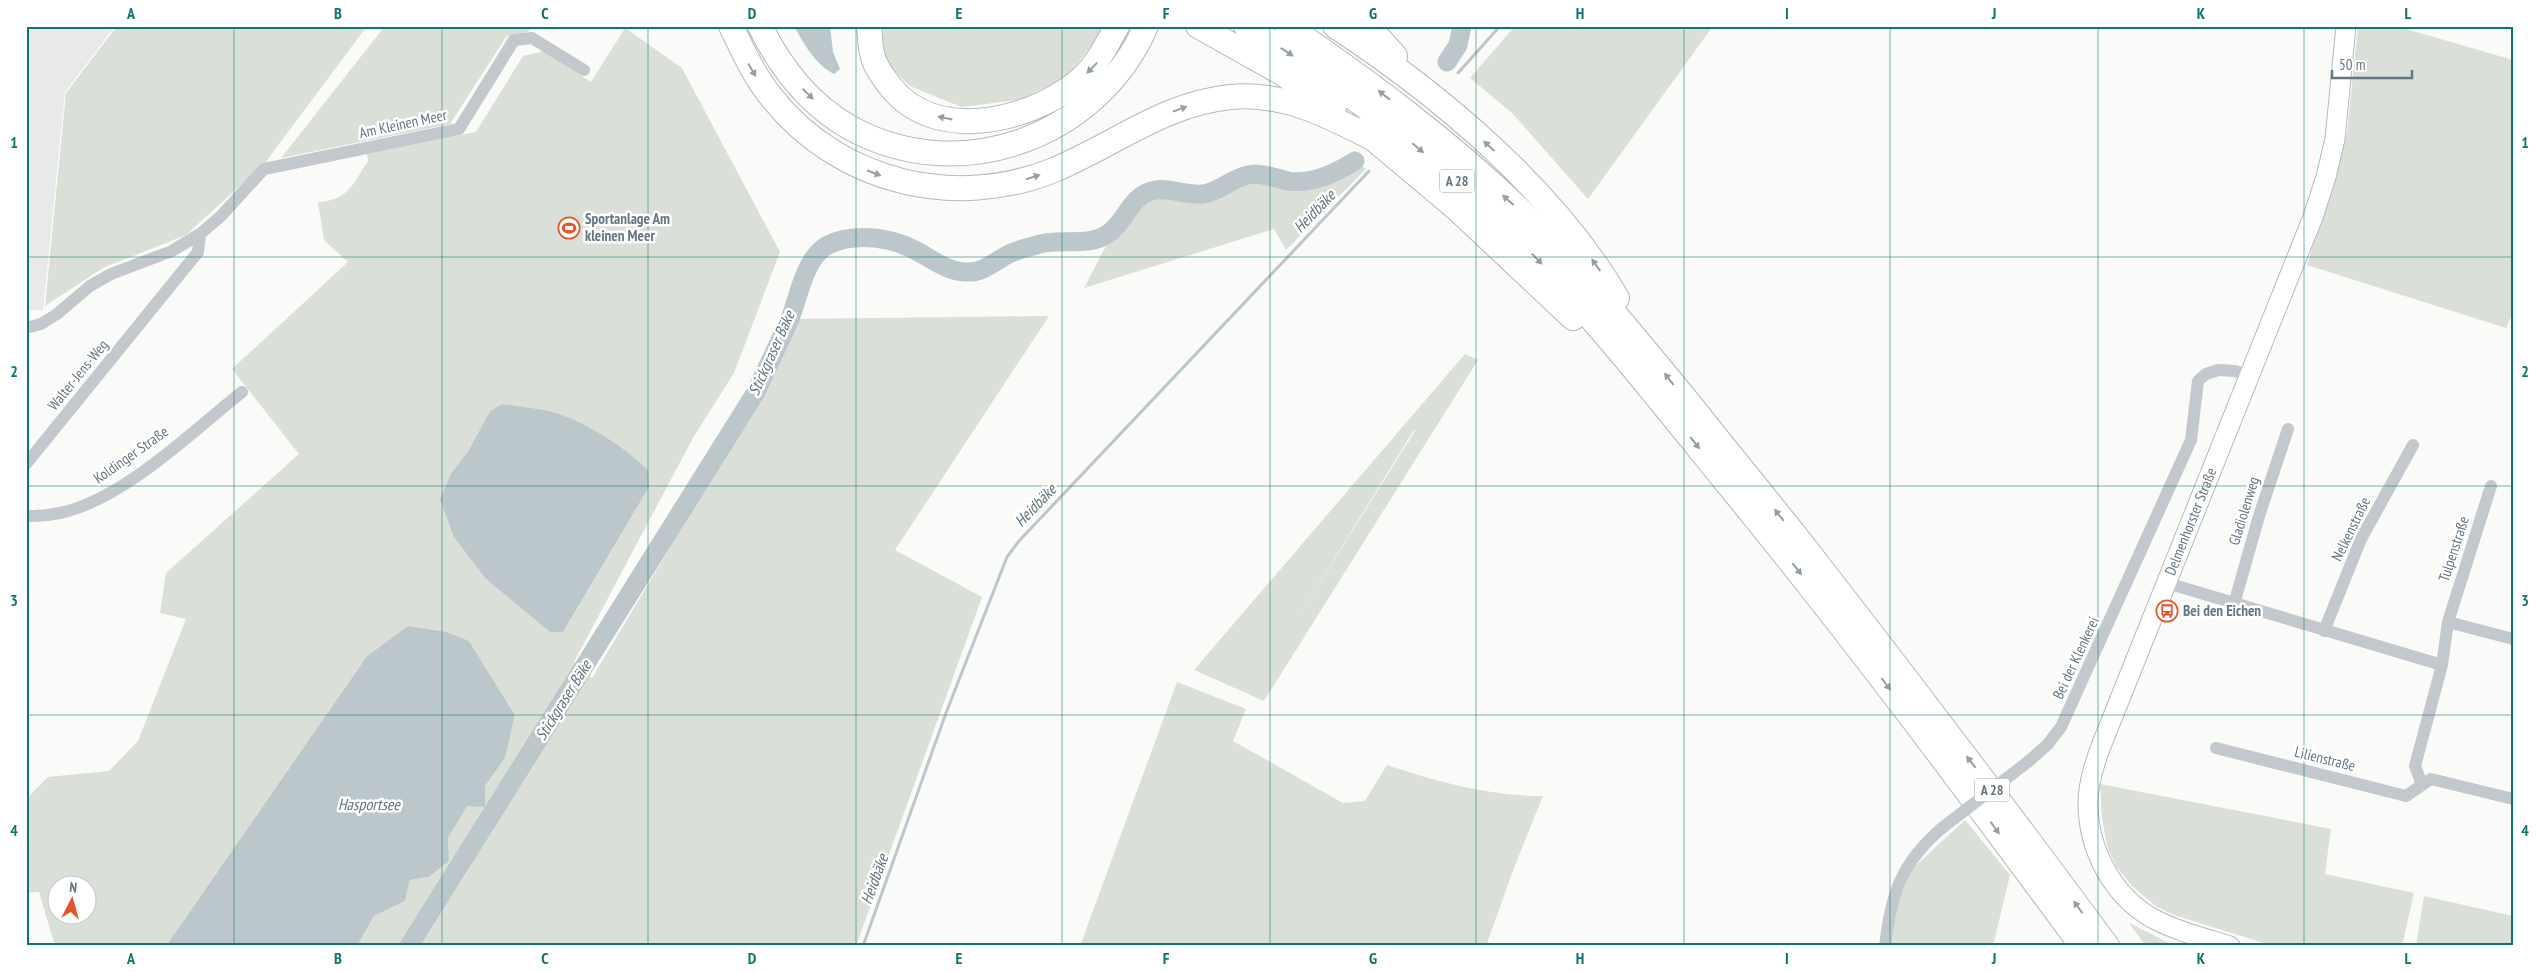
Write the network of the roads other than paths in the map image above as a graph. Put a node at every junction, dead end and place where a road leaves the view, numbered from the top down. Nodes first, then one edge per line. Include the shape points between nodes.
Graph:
1 (730, 26) edge
2 (760, 26) edge
3 (869, 26) edge
4 (1117, 26) edge
5 (1198, 26) edge
6 (1246, 26) edge
7 (1287, 26) edge
8 (1335, 26) edge
9 (1368, 26) edge
10 (2346, 26) edge
11 (1144, 30) edge
12 (584, 70) dead end
13 (1430, 94) junction
14 (1374, 138) junction
15 (200, 234) junction
16 (26, 328) edge
17 (1642, 362) junction
18 (2250, 376) junction
19 (242, 392) dead end
20 (2288, 429) dead end
21 (2413, 445) dead end
22 (26, 464) edge
23 (2491, 486) dead end
24 (26, 516) edge
25 (2167, 583) junction
26 (2234, 604) junction
27 (2448, 622) junction
28 (2324, 631) junction
29 (2513, 639) edge
30 (2442, 665) junction
31 (2216, 748) dead end
32 (2422, 785) junction
33 (2513, 799) edge
34 (1885, 946) edge
35 (2082, 946) edge
36 (2107, 946) edge
37 (2230, 946) edge

1 -> 14 highway via 748,63 767,91 784,113 809,136 851,163 912,184 984,188 1034,178 1165,114 1202,102 1233,97 1273,98 1305,106
2 -> 11 highway via 789,74 819,105 849,127 897,147 954,154 1013,146 1066,121 1110,83
4 -> 3 highway via 1098,62 1077,84 1048,102 1016,114 978,121 946,119 918,110 896,94 881,75 872,53
5 - 14 highway via 1280,72
6 -> 17 highway, A 28 via 1361,103 1467,190
17 -> 7 highway, A 28 via 1565,257 1519,209 1372,85
8 - 13 highway
9 - 13 highway
10 - 18 street, Delmenhorster Straße via 2335,139 2326,177 2310,226
12 - 15 street, Am Kleinen Meer via 532,38 514,40 459,129 264,169
17 -> 13 highway via 1606,279 1576,239 1504,161
14 - 17 highway via 1456,208 1568,314
15 - 16 street, Am Kleinen Meer via 172,251 110,274 49,319
15 - 22 street, Walter-Jens-Weg via 198,252
17 -> 35 highway, A 28
36 -> 17 highway, A 28 via 1874,636
18 - 25 street, Delmenhorster Straße
18 - 34 street, Bei der Klenkerei, bridge via 2218,370 2198,381 2191,440 2061,727 2030,761 1923,843 1896,886
19 - 24 street, Koldinger Straße via 108,494 67,512
20 - 26 street, Gladiolenweg
21 - 28 street, Nelkenstraße via 2361,539
23 - 27 street, Tulpenstraße
25 - 26 street
25 - 37 street, Delmenhorster Straße via 2095,762 2088,803 2090,830 2106,871 2132,903 2168,926
26 - 28 street
27 - 29 street
27 - 30 street
28 - 30 street
30 - 32 street via 2416,766
31 - 32 street, Lilienstraße via 2406,796
32 - 33 street, Lilienstraße via 2432,779

